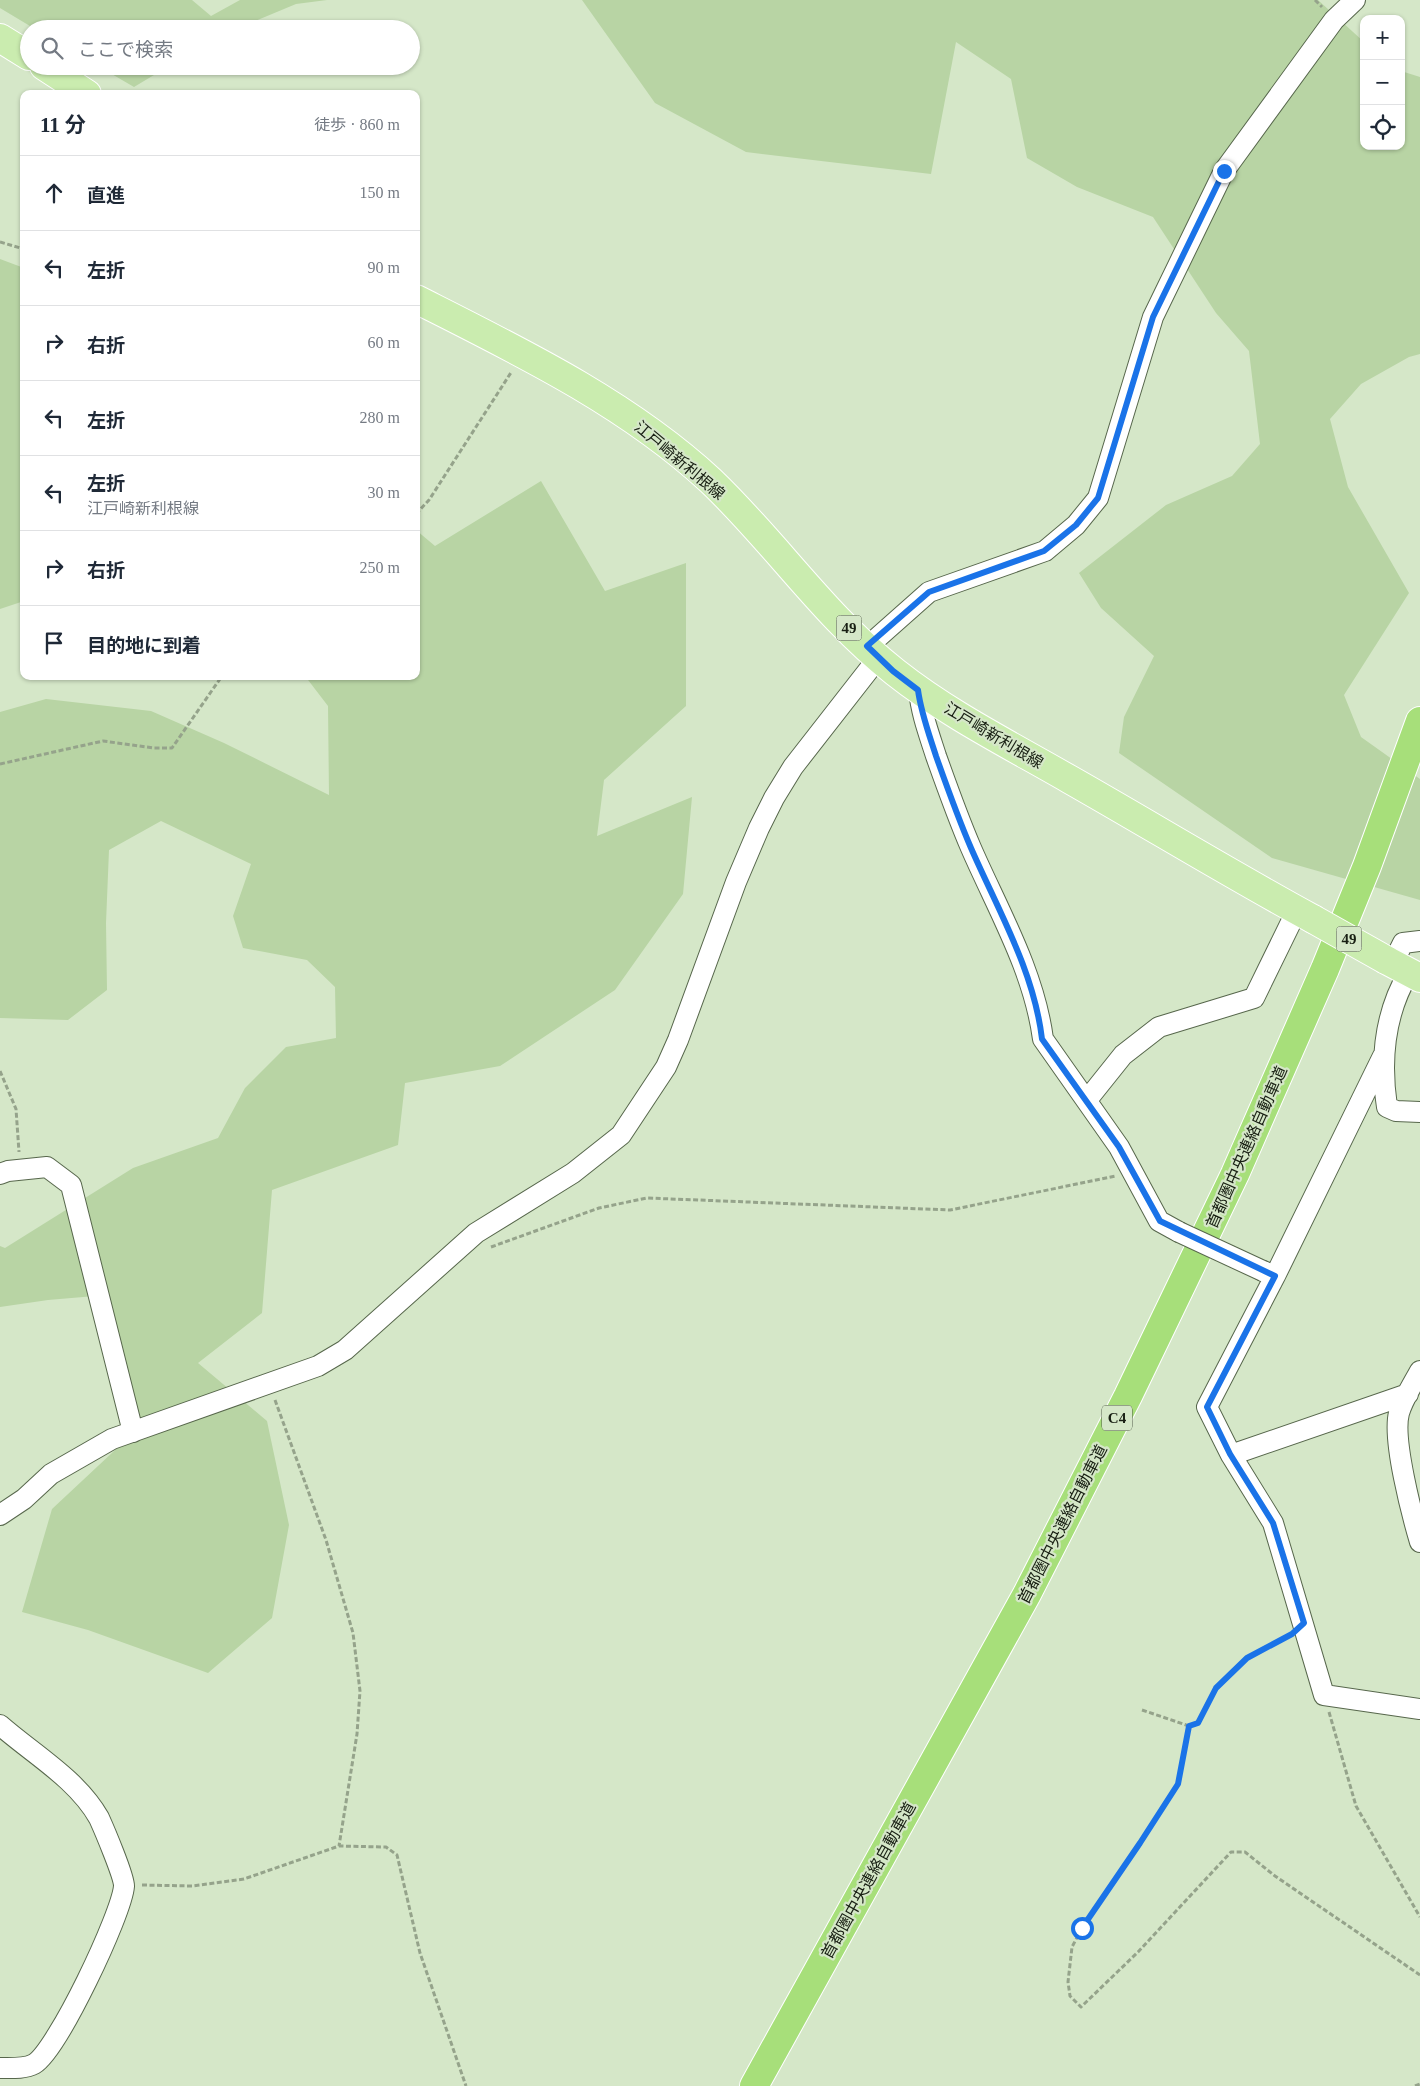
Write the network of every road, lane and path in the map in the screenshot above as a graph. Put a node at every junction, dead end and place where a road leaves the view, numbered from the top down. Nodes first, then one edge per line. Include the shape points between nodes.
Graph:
1 (1355, 0) edge
2 (0, 38) edge
3 (20, 50) edge
4 (58, 75) edge
5 (81, 90) edge
6 (0, 242) edge
7 (20, 248) edge
8 (420, 301) edge
9 (523, 353) junction
10 (420, 510) edge
11 (873, 652) junction
12 (219, 680) edge
13 (918, 690) junction
14 (1420, 721) edge
15 (0, 764) edge
16 (1305, 914) junction
17 (1420, 942) edge
18 (1402, 968) edge
19 (1383, 1056) junction
20 (0, 1071) edge
21 (1087, 1100) junction
22 (1420, 1112) edge
23 (20, 1170) junction
24 (1133, 1172) junction
25 (0, 1174) edge
26 (476, 1233) junction
27 (1269, 1273) junction
28 (1420, 1371) edge
29 (268, 1383) junction
30 (1408, 1394) junction
31 (133, 1432) junction
32 (1230, 1454) junction
33 (0, 1514) edge
34 (1420, 1542) edge
35 (1304, 1623) junction
36 (1324, 1695) junction
37 (1420, 1709) edge
38 (1142, 1710) dead end
39 (0, 1725) edge
40 (1189, 1726) junction
41 (339, 1846) junction
42 (124, 1884) junction
43 (1420, 1917) edge
44 (1420, 1974) edge
45 (0, 2068) edge
46 (1420, 2084) edge
47 (466, 2086) edge
48 (754, 2086) edge
49 (1415, 2086) edge

1 - 11 street via 1334,20 1224,171 1153,317 1098,498 1076,525 1044,551 929,592
2 - 3 main road
4 - 5 main road
6 - 7 path
8 - 9 main road, 江戸崎新利根線 / 49
9 - 10 path
9 - 11 main road, 江戸崎新利根線 / 49 via 604,401 711,481
11 - 13 main road, 江戸崎新利根線 / 49
11 - 26 street via 793,768 758,828 666,1067 621,1135 572,1173
12 - 15 path via 172,748 103,741
13 - 16 main road, 江戸崎新利根線 / 49
13 - 21 street via 921,709 947,788 1018,948 1040,1018 1042,1039
14 - 48 highway, 首都圏中央連絡自動車道 / C4 via 1325,969 1235,1174 1128,1396 1027,1594
16 - 18 main road, 江戸崎新利根線 / 49, bridge
16 - 21 street via 1268,965 1254,998 1159,1027 1123,1055
17 - 18 street via 1403,943
18 - 19 street
19 - 22 street via 1387,1107 1396,1111
19 - 27 street
20 - 23 path via 16,1109
21 - 24 street
23 - 25 street
23 - 31 street via 47,1167 71,1185
24 - 26 path via 950,1210 647,1198 599,1208 486,1248
24 - 27 street, bridge via 1160,1221
26 - 29 street via 345,1350 318,1366
27 - 32 street via 1207,1407
28 - 30 street
29 - 31 street
29 - 41 path via 326,1540 353,1633 360,1691 357,1734
30 - 32 street
30 - 34 street via 1399,1414 1399,1438 1409,1504
31 - 33 street via 112,1439 51,1474 24,1499
32 - 35 street via 1273,1523
35 - 36 street
35 - 40 path via 1292,1634 1247,1658 1216,1688 1198,1723
36 - 37 street
36 - 43 path via 1356,1806
38 - 40 path
39 - 42 street via 87,1800 99,1819
40 - 44 path via 1178,1784 1072,1947 1068,1982 1070,1996 1081,2007 1138,1952 1231,1852 1245,1852 1275,1876
41 - 42 path via 244,1879 192,1886
41 - 47 path via 386,1847 397,1855 420,1953
42 - 45 street via 122,1897 96,1962 68,2018 43,2057 32,2065
46 - 49 path

